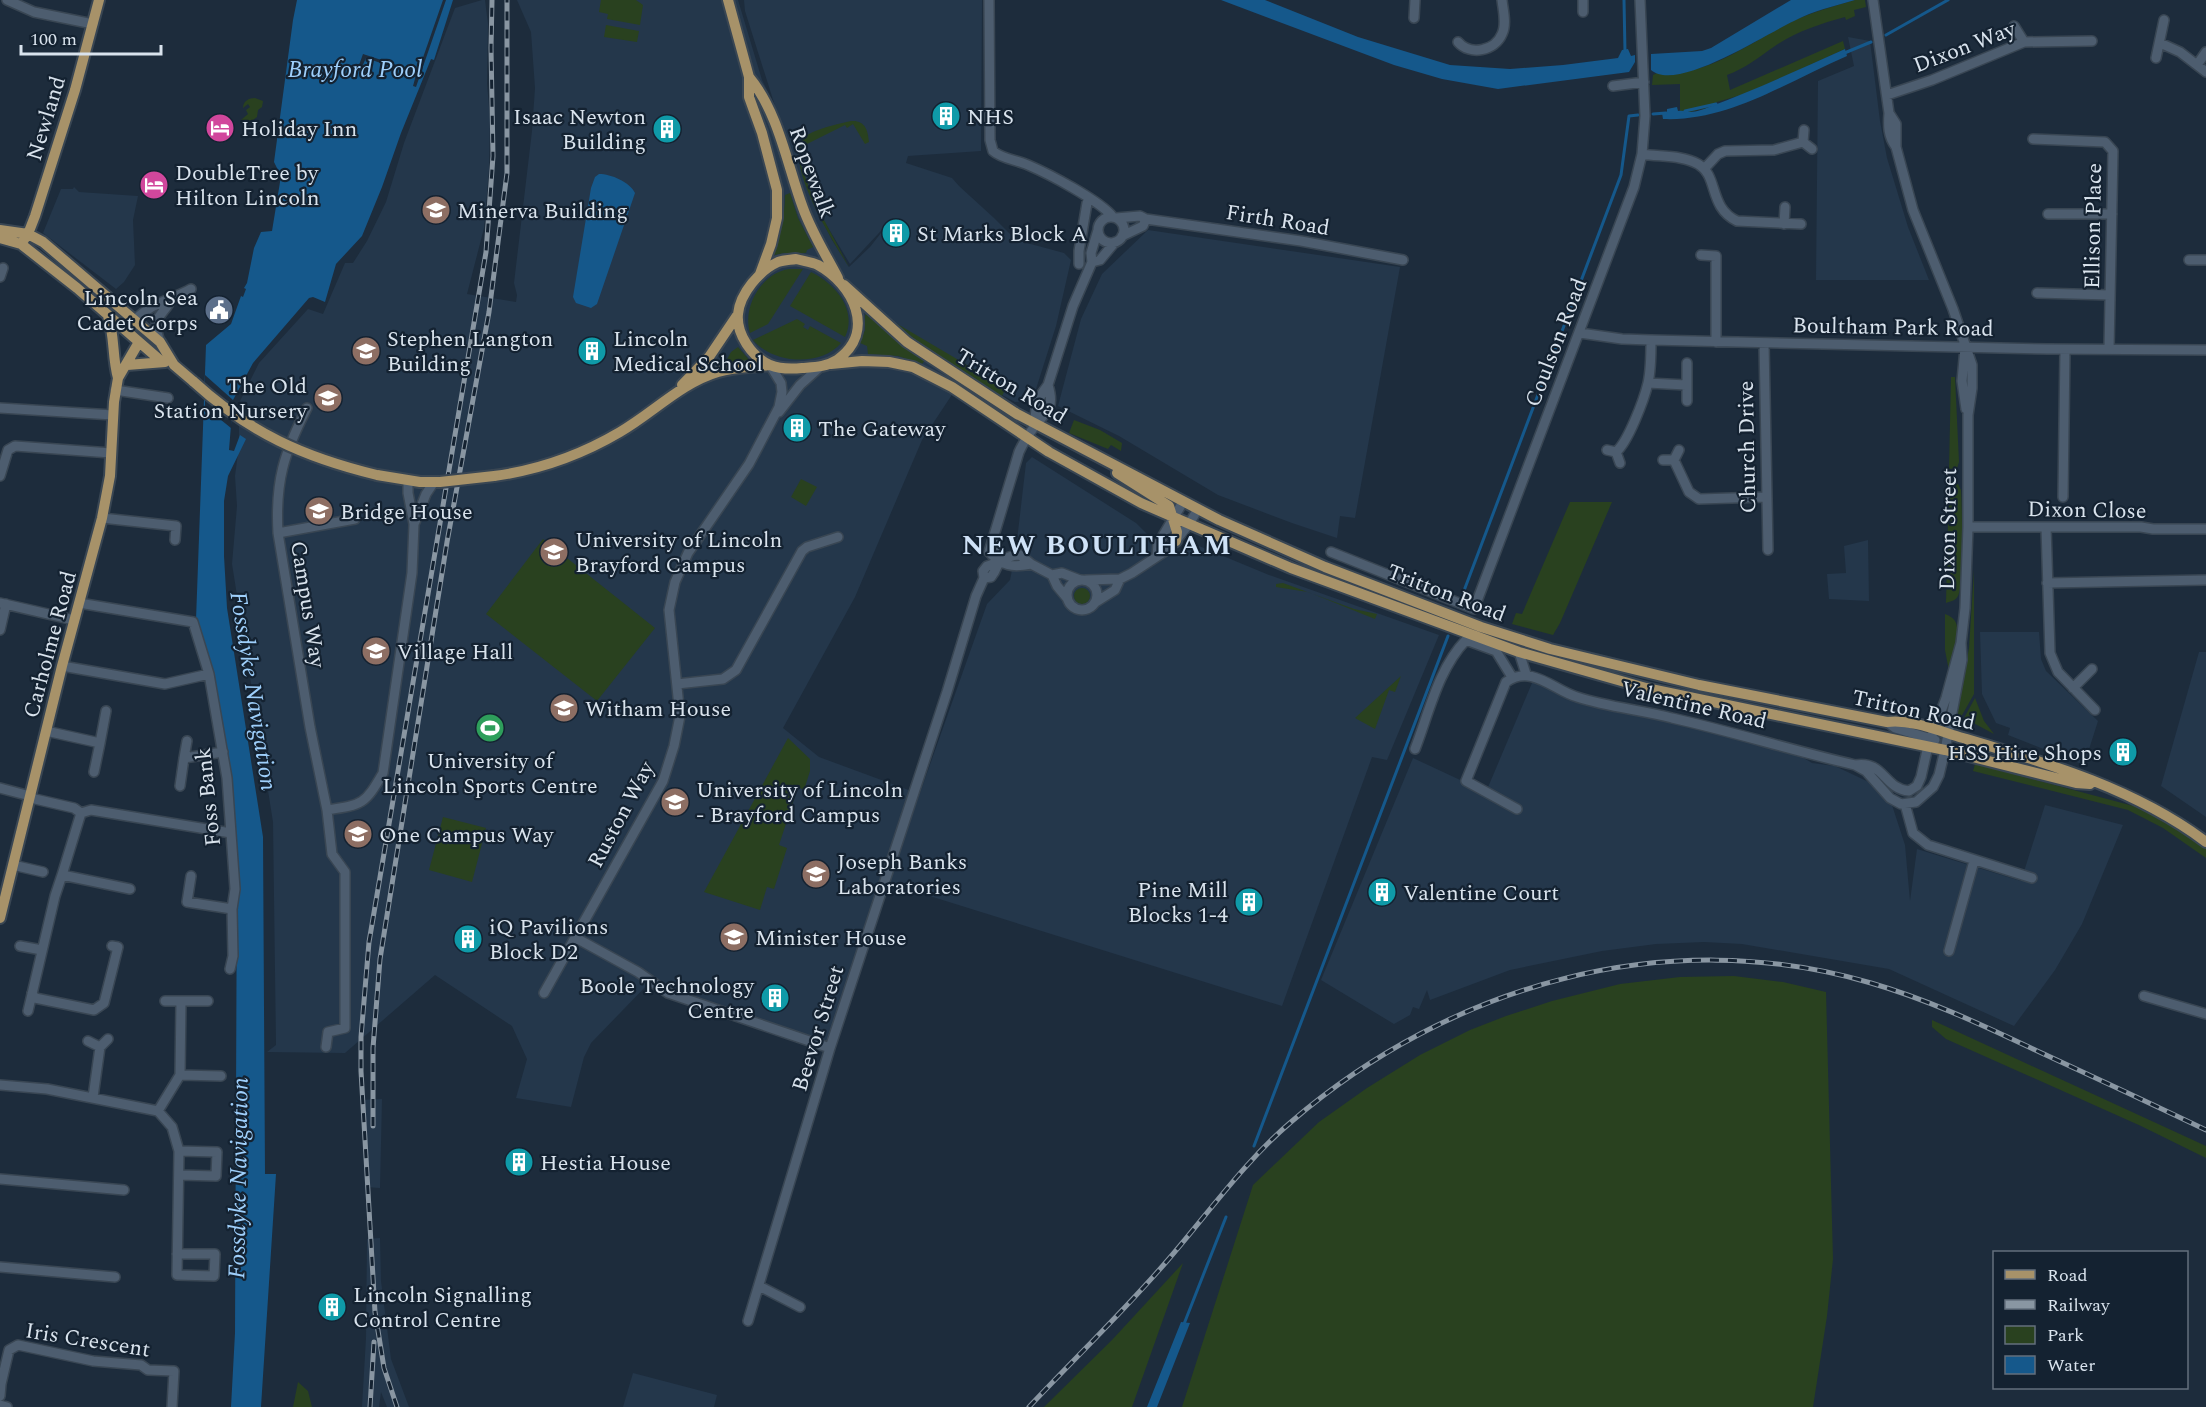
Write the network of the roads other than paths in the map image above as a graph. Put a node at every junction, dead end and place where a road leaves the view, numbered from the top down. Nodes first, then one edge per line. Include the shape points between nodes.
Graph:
1 (8, 0) edge
2 (99, 0) edge
3 (728, 0) edge
4 (989, 0) edge
5 (1415, 0) edge
6 (1502, 0) edge
7 (1582, 0) edge
8 (1640, 0) edge
9 (1873, 1) edge
10 (1583, 12) dead end
11 (1414, 18) dead end
12 (2164, 21) dead end
13 (93, 24) junction
14 (2014, 26) dead end
15 (2092, 41) dead end
16 (1458, 42) dead end
17 (2024, 42) junction
18 (2160, 43) junction
19 (2206, 52) edge
20 (2156, 58) dead end
21 (2197, 65) junction
22 (2206, 72) edge
23 (749, 77) junction
24 (1644, 82) junction
25 (1613, 86) dead end
26 (1887, 95) junction
27 (1804, 130) dead end
28 (2034, 139) dead end
29 (1803, 142) junction
30 (1812, 149) dead end
31 (1642, 154) junction
32 (1704, 169) junction
33 (1079, 193) junction
34 (1088, 202) junction
35 (1785, 207) dead end
36 (2048, 214) dead end
37 (2112, 214) junction
38 (1114, 217) junction
39 (1146, 219) junction
40 (1784, 224) junction
41 (1801, 224) dead end
42 (1099, 227) junction
43 (0, 230) edge
44 (28, 234) junction
45 (0, 238) edge
46 (1119, 239) junction
47 (21, 244) junction
48 (1701, 255) dead end
49 (1403, 260) dead end
50 (2189, 260) dead end
51 (2206, 260) edge
52 (1092, 262) junction
53 (1079, 264) dead end
54 (760, 274) junction
55 (842, 283) junction
56 (191, 289) dead end
57 (2037, 293) dead end
58 (2110, 295) junction
59 (171, 300) junction
60 (108, 315) junction
61 (738, 315) junction
62 (136, 322) junction
63 (128, 333) junction
64 (1580, 333) junction
65 (1651, 340) junction
66 (139, 342) junction
67 (159, 342) junction
68 (1716, 342) junction
69 (1764, 343) junction
70 (1965, 346) junction
71 (2066, 350) junction
72 (2109, 350) junction
73 (2206, 350) edge
74 (161, 361) junction
75 (1687, 363) dead end
76 (114, 364) junction
77 (127, 365) junction
78 (174, 365) junction
79 (770, 365) junction
80 (825, 365) junction
81 (118, 378) junction
82 (1648, 383) junction
83 (1686, 385) junction
84 (115, 390) junction
85 (168, 398) dead end
86 (669, 398) junction
87 (1687, 400) dead end
88 (0, 408) edge
89 (307, 408) dead end
90 (113, 415) junction
91 (775, 416) junction
92 (1036, 424) junction
93 (1026, 438) junction
94 (1679, 450) dead end
95 (111, 453) junction
96 (1094, 454) junction
97 (1674, 459) junction
98 (1663, 460) dead end
99 (1620, 462) dead end
100 (0, 476) edge
101 (408, 480) junction
102 (437, 482) junction
103 (1766, 497) junction
104 (2063, 497) dead end
105 (1183, 501) junction
106 (1198, 509) junction
107 (102, 518) junction
108 (1174, 518) junction
109 (355, 519) dead end
110 (414, 524) junction
111 (1189, 524) junction
112 (1968, 527) junction
113 (2046, 527) junction
114 (2206, 529) edge
115 (278, 533) junction
116 (838, 537) dead end
117 (175, 540) dead end
118 (1176, 541) junction
119 (1768, 550) dead end
120 (1331, 552) dead end
121 (1157, 555) junction
122 (999, 562) junction
123 (1052, 574) junction
124 (1120, 579) junction
125 (1083, 580) junction
126 (2206, 580) edge
127 (2047, 583) junction
128 (1067, 598) junction
129 (1096, 602) junction
130 (79, 603) junction
131 (3, 604) edge
132 (74, 620) junction
133 (0, 630) edge
134 (1961, 643) junction
135 (1519, 652) junction
136 (62, 666) junction
137 (2092, 669) dead end
138 (209, 674) junction
139 (1526, 674) junction
140 (1512, 677) junction
141 (677, 684) junction
142 (2073, 688) junction
143 (2095, 710) dead end
144 (106, 711) dead end
145 (46, 731) junction
146 (1931, 738) junction
147 (187, 741) dead end
148 (100, 742) junction
149 (1947, 742) junction
150 (1415, 749) dead end
151 (223, 752) junction
152 (184, 758) junction
153 (1855, 765) junction
154 (94, 772) dead end
155 (2099, 785) junction
156 (180, 786) dead end
157 (0, 788) edge
158 (30, 796) junction
159 (1905, 804) junction
160 (1517, 809) dead end
161 (327, 810) junction
162 (81, 813) junction
163 (231, 833) junction
164 (2206, 842) edge
165 (1974, 861) junction
166 (13, 865) junction
167 (43, 872) dead end
168 (62, 875) junction
169 (191, 876) dead end
170 (2032, 878) dead end
171 (130, 888) dead end
172 (232, 909) junction
173 (0, 918) edge
174 (576, 938) junction
175 (20, 946) dead end
176 (112, 946) dead end
177 (42, 950) junction
178 (1949, 951) dead end
179 (230, 969) dead end
180 (32, 993) junction
181 (544, 993) dead end
182 (2144, 996) dead end
183 (165, 1001) dead end
184 (181, 1001) junction
185 (207, 1001) dead end
186 (28, 1011) dead end
187 (2206, 1014) edge
188 (108, 1039) dead end
189 (88, 1041) dead end
190 (100, 1047) junction
191 (326, 1047) dead end
192 (830, 1048) junction
193 (180, 1075) junction
194 (221, 1076) dead end
195 (0, 1085) edge
196 (93, 1097) junction
197 (158, 1111) junction
198 (179, 1151) junction
199 (179, 1175) junction
200 (0, 1179) edge
201 (124, 1190) dead end
202 (177, 1254) junction
203 (0, 1267) edge
204 (115, 1277) dead end
205 (759, 1286) junction
206 (800, 1307) dead end
207 (748, 1321) dead end
208 (0, 1396) edge
209 (0, 1405) edge
210 (7, 1407) edge
211 (172, 1407) edge

1 - 13 street via 34,12
2 - 13 main road, Newland
3 - 23 main road, Ropewalk
4 - 33 street via 993,151
5 - 11 street
6 - 16 street via 1504,26 1498,40 1488,48 1476,50 1466,49
7 - 10 street
8 - 24 street, Coulson Road
9 - 26 street, Dixon Street
12 - 18 street
13 - 44 main road, Newland
14 - 17 street
15 - 17 street, Dixon Way
17 - 26 street, Dixon Way
18 - 20 street
18 - 21 street
19 - 21 street
21 - 22 street
23 - 54 main road, Ropewalk via 749,97 777,190 777,218
23 - 55 main road, Ropewalk via 762,93 804,211
24 - 25 street
24 - 31 street, Coulson Road
26 - 70 street, Dixon Street via 1890,139
27 - 29 street
28 - 37 street, Ellison Place via 2108,144 2114,156
29 - 30 street
29 - 32 street via 1774,150 1725,151
31 - 32 street via 1688,160
31 - 64 street, Coulson Road via 1634,187
32 - 40 street via 1718,204 1730,218 1749,224
33 - 34 street
33 - 38 street via 1094,199
34 - 42 street
34 - 53 street
35 - 40 street
36 - 37 street
37 - 58 street, Ellison Place
38 - 39 street, Firth Road
38 - 42 street via 1106,218
38 - 46 street via 1123,225
39 - 46 street via 1143,226
39 - 49 street, Firth Road
40 - 41 street
42 - 46 street via 1103,240
42 - 52 street
43 - 44 main road
44 - 47 main road, Newland
44 - 62 main road via 43,242
45 - 47 main road
46 - 52 street via 1100,260
47 - 60 main road
48 - 68 street via 1716,256
50 - 51 street
52 - 92 street via 1072,306 1048,385 1034,413
54 - 55 main road via 781,261 796,259 817,264
54 - 61 main road via 747,290
55 - 80 main road via 854,301 856,333 849,349
55 - 92 main road, Tritton Road via 907,342
56 - 59 street
57 - 58 street
58 - 72 street, Ellison Place
59 - 62 street via 147,309
59 - 67 street via 156,319
60 - 63 main road
60 - 76 main road, Carholme Road
61 - 79 main road via 747,346
61 - 86 main road via 709,357
62 - 63 main road
62 - 66 main road
62 - 67 main road
63 - 66 main road
63 - 76 main road
64 - 65 street, Boultham Park Road
64 - 120 street, Coulson Road via 1474,609
65 - 68 street, Boultham Park Road
65 - 82 street
66 - 74 main road
66 - 77 main road, Carholme Road
67 - 78 main road
68 - 69 street, Boultham Park Road
69 - 70 street, Boultham Park Road
69 - 103 street, Church Drive
70 - 71 street, Boultham Park Road
70 - 112 street, Dixon Street
71 - 72 street, Boultham Park Road
71 - 104 street
72 - 73 street, Boultham Park Road
74 - 77 main road
74 - 78 main road
75 - 83 street
76 - 81 main road, Carholme Road
77 - 81 main road, Carholme Road
78 - 101 main road, bridge via 253,428 282,443 337,465
79 - 80 main road via 792,369
79 - 86 main road via 720,371
79 - 91 street, Ruston Way via 782,392
80 - 91 street, Ruston Way via 800,386
80 - 93 main road, Tritton Road via 862,361 913,367 952,387
81 - 84 main road, Carholme Road
82 - 83 street
82 - 99 street via 1625,444 1612,451
83 - 87 street
84 - 85 street
84 - 90 main road, Carholme Road
86 - 102 main road, bridge via 620,432 572,457 532,470
88 - 90 street
89 - 115 street, Campus Way via 283,459 276,506
90 - 95 main road, Carholme Road
91 - 141 street, Ruston Way via 749,464 688,553 675,582 669,610
92 - 93 street
92 - 96 main road, Tritton Road
93 - 108 main road, Tritton Road via 1111,488
93 - 122 street via 989,552
94 - 97 street
95 - 100 street via 15,446 8,450
95 - 107 main road, Carholme Road
96 - 105 main road, Tritton Road
96 - 108 main road via 1109,469 1166,503
97 - 98 street
97 - 103 street via 1685,486 1699,499
101 - 102 main road
101 - 110 street
102 - 110 street via 423,501
103 - 119 street, Church Drive
105 - 106 main road, Tritton Road
105 - 108 street
106 - 111 street
106 - 146 main road, Tritton Road via 1325,567 1515,639 1699,685 1896,721
107 - 117 street via 176,526
107 - 130 main road, Carholme Road
108 - 111 main road, Tritton Road
108 - 118 main road
108 - 121 street via 1158,544
109 - 115 street
110 - 161 street via 412,573 383,773 365,801
111 - 118 street
111 - 135 main road, Tritton Road via 1290,568
112 - 113 street, Dixon Close
112 - 134 street, Dixon Street
113 - 114 street, Dixon Close
113 - 127 street
115 - 161 street, Campus Way
116 - 141 street via 802,551 736,670 723,680
118 - 121 street
121 - 124 street
122 - 123 street via 1011,567 1031,564
122 - 192 street, Beevor Street via 983,571 984,578
123 - 125 street
123 - 128 street
124 - 125 street
124 - 129 street via 1115,590
125 - 128 street via 1068,588
125 - 129 street via 1093,584
126 - 127 street
127 - 142 street via 2050,653 2058,672
128 - 129 street via 1079,611
130 - 132 main road, Carholme Road
130 - 138 street, Foss Bank via 193,622
131 - 132 street
131 - 133 street
132 - 136 main road, Carholme Road
134 - 146 street, Dixon Street
134 - 149 street, Dixon Street via 1962,660
135 - 139 street
135 - 146 main road, Tritton Road via 1646,688
136 - 138 street via 165,684
136 - 145 main road, Carholme Road
137 - 142 street
138 - 151 street, Foss Bank
139 - 140 street
139 - 153 street, Valentine Road via 1576,697
140 - 150 street via 1496,651 1466,640 1446,667
140 - 160 street via 1506,682 1466,781
141 - 174 street, Ruston Way via 680,716 663,781
142 - 143 street
144 - 148 street
145 - 148 street
145 - 158 main road, Carholme Road
146 - 149 main road, Tritton Road
146 - 149 main road, Tritton Road
146 - 153 street, Valentine Road via 1919,782 1909,791 1896,787 1873,765
147 - 152 street
148 - 154 street
149 - 155 main road, Tritton Road via 2060,769
149 - 155 main road, Tritton Road via 1968,756 2076,783
149 - 159 street via 1933,787 1921,799
151 - 152 street
151 - 163 street, Foss Bank
152 - 156 street
153 - 159 street, Valentine Road via 1866,771 1890,798
155 - 164 main road, Tritton Road via 2176,820
157 - 158 street
158 - 162 street
158 - 166 main road, Carholme Road
159 - 165 street via 1917,837 1928,845
161 - 191 street, Campus Way via 332,854 345,872 345,1028 328,1032
162 - 163 street via 91,810
162 - 168 street
163 - 172 street, Foss Bank
165 - 170 street
165 - 178 street
166 - 167 street
166 - 173 main road, Carholme Road
168 - 171 street
168 - 177 street
169 - 172 street via 187,902
172 - 179 street, Foss Bank
174 - 181 street, Ruston Way
174 - 192 street via 668,993
175 - 177 street
176 - 180 street via 118,947 104,1004 94,1010 35,998
177 - 180 street
180 - 186 street
182 - 187 street
183 - 184 street
184 - 185 street
184 - 193 street
188 - 190 street
189 - 190 street
190 - 196 street
192 - 205 street, Beevor Street
193 - 194 street
193 - 197 street
195 - 196 street
196 - 197 street
197 - 198 street via 172,1127
198 - 199 street
198 - 199 street via 217,1152 217,1162 216,1176
199 - 202 street
200 - 201 street
202 - 202 street via 177,1275 214,1276 215,1254
203 - 204 street
205 - 206 street
205 - 207 street, Beevor Street
208 - 211 street, Iris Crescent via 9,1350 18,1345 93,1361 174,1371
209 - 210 street

